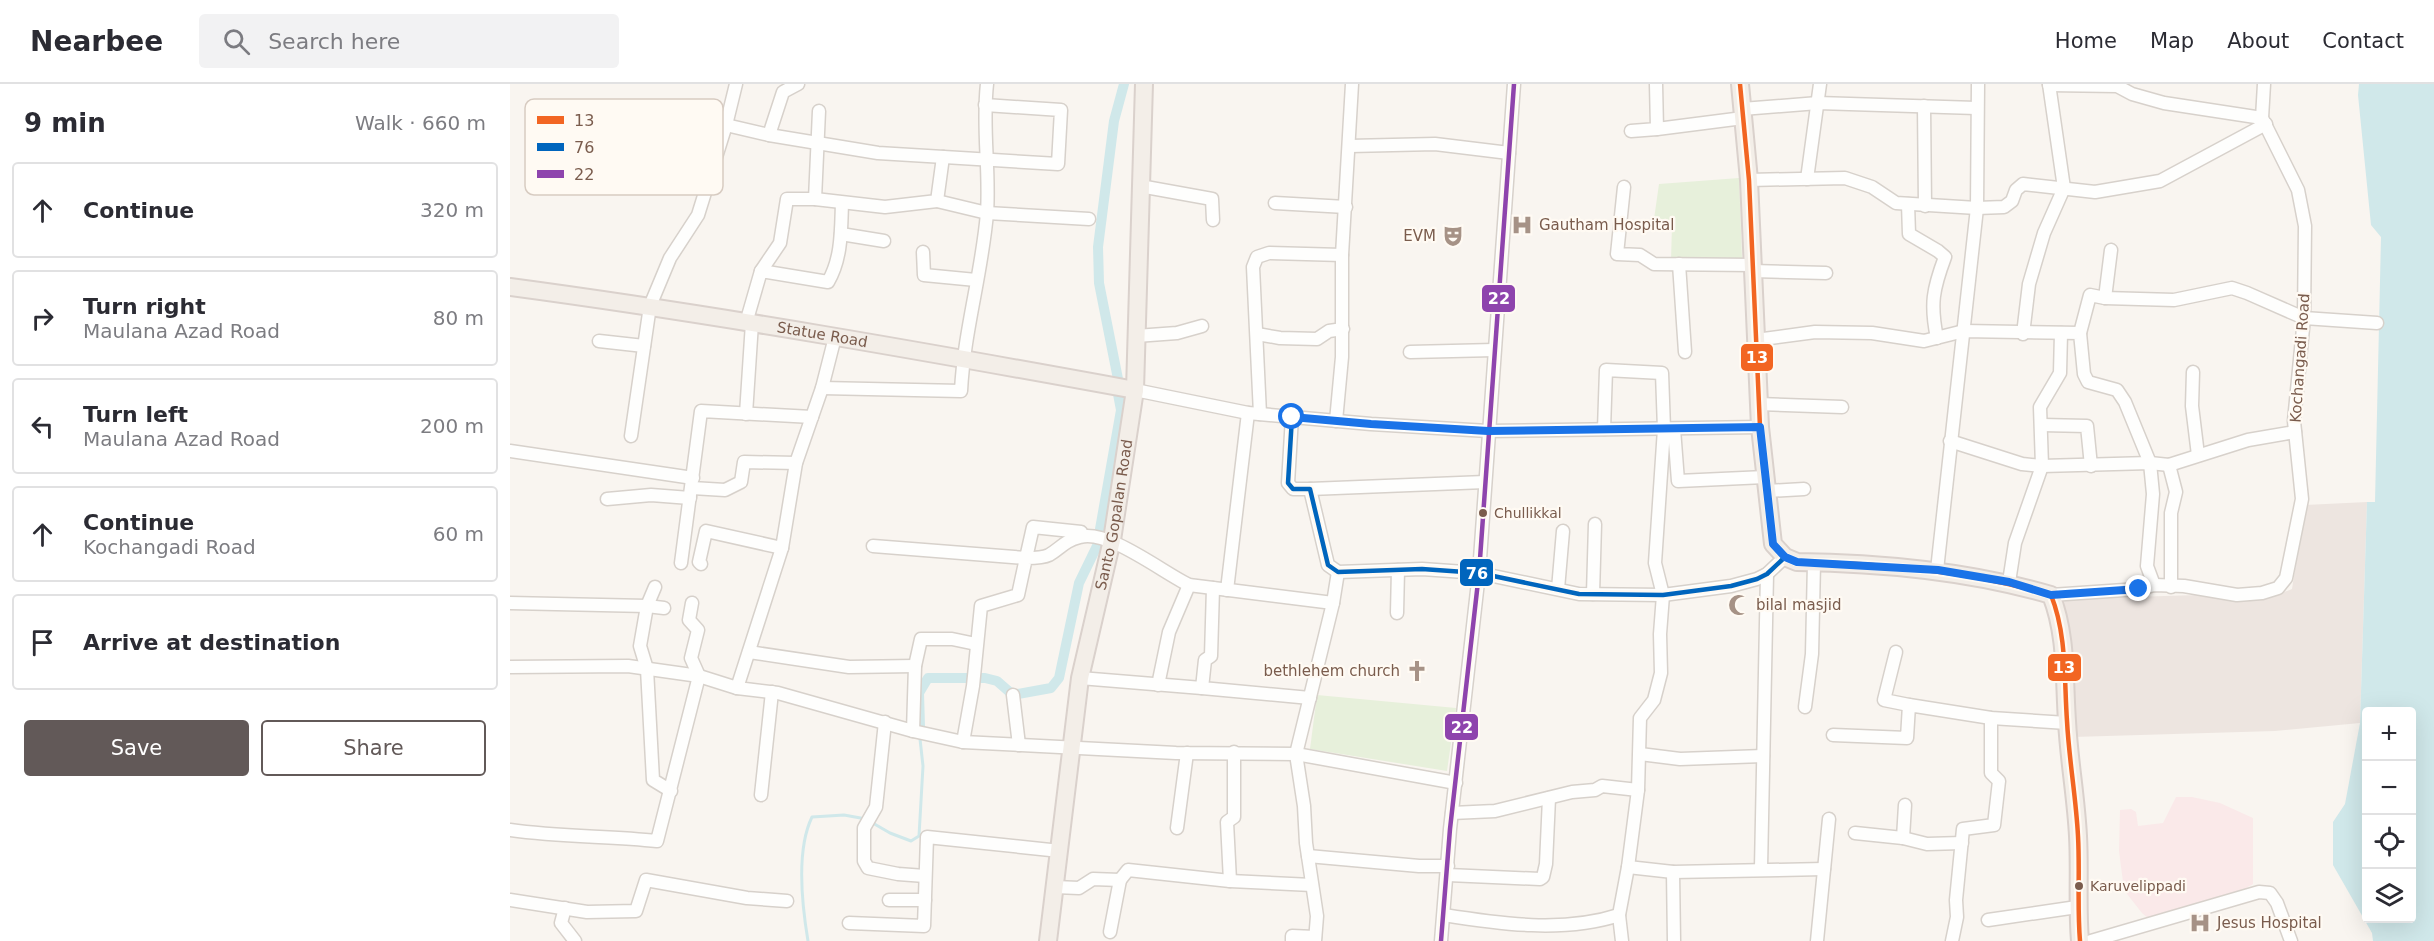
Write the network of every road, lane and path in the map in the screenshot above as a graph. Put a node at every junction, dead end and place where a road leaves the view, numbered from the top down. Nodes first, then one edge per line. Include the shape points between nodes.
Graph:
1 (736, 84) edge
2 (798, 84) edge
3 (987, 84) edge
4 (1144, 84) edge
5 (1352, 84) edge
6 (1514, 84) edge
7 (1656, 84) edge
8 (1740, 84) edge
9 (1820, 84) edge
10 (1978, 84) edge
11 (2049, 84) edge
12 (2107, 84) edge
13 (2264, 84) edge
14 (1818, 103) junction
15 (985, 105) junction
16 (1924, 106) junction
17 (1977, 108) junction
18 (819, 111) dead end
19 (1742, 113) junction
20 (2264, 121) junction
21 (726, 125) junction
22 (1657, 129) junction
23 (1631, 131) dead end
24 (723, 135) edge
25 (769, 135) junction
26 (819, 143) junction
27 (1350, 146) junction
28 (1509, 153) junction
29 (943, 157) junction
30 (988, 160) junction
31 (1807, 179) junction
32 (1749, 180) junction
33 (1140, 186) junction
34 (1624, 187) dead end
35 (2064, 188) junction
36 (704, 195) edge
37 (815, 200) junction
38 (937, 201) junction
39 (842, 203) junction
40 (1275, 203) dead end
41 (1908, 204) junction
42 (1925, 206) junction
43 (1346, 207) junction
44 (1977, 208) junction
45 (987, 213) junction
46 (1089, 219) dead end
47 (1213, 220) dead end
48 (841, 234) junction
49 (884, 241) dead end
50 (2111, 250) dead end
51 (923, 252) dead end
52 (1342, 255) junction
53 (1679, 264) junction
54 (1753, 268) junction
55 (760, 271) junction
56 (1826, 273) dead end
57 (976, 280) junction
58 (510, 287) edge
59 (2104, 298) junction
60 (650, 306) junction
61 (2304, 318) junction
62 (749, 323) junction
63 (2376, 323) dead end
64 (1202, 326) dead end
65 (1343, 329) junction
66 (1964, 331) junction
67 (2061, 333) junction
68 (2080, 333) junction
69 (1257, 334) junction
70 (2024, 334) junction
71 (1136, 336) junction
72 (835, 337) junction
73 (1937, 338) junction
74 (1756, 340) junction
75 (598, 341) dead end
76 (644, 346) junction
77 (1494, 350) junction
78 (1410, 352) dead end
79 (1685, 352) dead end
80 (963, 358) junction
81 (2193, 372) dead end
82 (822, 388) junction
83 (1135, 390) junction
84 (1759, 404) junction
85 (1842, 407) dead end
86 (746, 414) junction
87 (1254, 414) junction
88 (812, 417) junction
89 (1292, 417) junction
90 (1336, 421) junction
91 (2042, 425) junction
92 (1760, 427) junction
93 (1604, 429) junction
94 (1669, 429) junction
95 (1488, 431) junction
96 (2295, 432) junction
97 (631, 436) dead end
98 (1950, 441) junction
99 (510, 451) edge
100 (2198, 455) junction
101 (796, 463) junction
102 (2150, 463) junction
103 (2169, 465) junction
104 (2042, 466) junction
105 (2091, 466) junction
106 (1485, 482) junction
107 (1766, 484) junction
108 (692, 488) junction
109 (1310, 489) junction
110 (1804, 489) dead end
111 (607, 499) dead end
112 (1595, 524) dead end
113 (1563, 531) dead end
114 (1097, 537) junction
115 (873, 546) dead end
116 (782, 548) junction
117 (1785, 557) junction
118 (1026, 558) junction
119 (681, 563) dead end
120 (1814, 563) junction
121 (702, 564) dead end
122 (1398, 570) junction
123 (1938, 570) junction
124 (1338, 572) junction
125 (1479, 573) junction
126 (1767, 574) junction
127 (2009, 582) junction
128 (1188, 585) junction
129 (2154, 585) junction
130 (655, 587) dead end
131 (2171, 587) junction
132 (1213, 588) junction
133 (1558, 589) junction
134 (1227, 590) junction
135 (1593, 594) junction
136 (2051, 595) junction
137 (1664, 596) junction
138 (510, 603) edge
139 (692, 603) dead end
140 (1333, 603) junction
141 (647, 606) junction
142 (664, 608) dead end
143 (1397, 613) dead end
144 (976, 644) junction
145 (1896, 651) dead end
146 (749, 652) junction
147 (915, 666) junction
148 (510, 667) edge
149 (647, 669) junction
150 (699, 676) junction
151 (1080, 678) junction
152 (1158, 685) junction
153 (737, 688) junction
154 (1202, 688) junction
155 (772, 692) junction
156 (1013, 695) dead end
157 (1310, 698) junction
158 (1909, 705) junction
159 (1805, 708) dead end
160 (1991, 718) junction
161 (885, 722) junction
162 (2067, 723) junction
163 (913, 731) junction
164 (1833, 735) dead end
165 (963, 742) junction
166 (1019, 745) junction
167 (1072, 748) junction
168 (1234, 752) junction
169 (1187, 753) junction
170 (1296, 754) junction
171 (1640, 754) junction
172 (1763, 756) junction
173 (1456, 783) junction
174 (1638, 790) junction
175 (671, 791) junction
176 (761, 795) dead end
177 (1550, 798) junction
178 (1905, 805) dead end
179 (1452, 813) junction
180 (1829, 819) dead end
181 (1177, 828) dead end
182 (510, 830) edge
183 (1855, 833) dead end
184 (1903, 838) junction
185 (1962, 843) junction
186 (1060, 851) junction
187 (1308, 856) junction
188 (1628, 867) junction
189 (1761, 868) junction
190 (1824, 869) junction
191 (1448, 870) junction
192 (1673, 872) junction
193 (926, 876) junction
194 (1120, 880) junction
195 (1230, 881) junction
196 (1312, 885) junction
197 (1055, 887) junction
198 (510, 900) edge
199 (889, 900) dead end
200 (924, 900) junction
201 (787, 901) dead end
202 (2077, 907) junction
203 (565, 908) junction
204 (1444, 915) junction
205 (1619, 915) junction
206 (1988, 920) dead end
207 (849, 923) dead end
208 (1110, 932) dead end
209 (1315, 939) edge
210 (575, 941) edge
211 (1048, 941) edge
212 (1292, 941) edge
213 (1441, 941) edge
214 (1622, 941) edge
215 (1674, 941) edge
216 (1817, 941) edge
217 (1952, 941) edge
218 (2080, 941) edge
219 (2091, 941) edge
220 (2290, 941) edge

1 - 21 street
2 - 25 street via 783,92
3 - 15 street
4 - 33 main road, Santo Gopalan Road
5 - 27 street
6 - 28 street
7 - 22 street
8 - 19 main road
9 - 14 street
10 - 17 street
11 - 12 street
11 - 35 street
12 - 20 street via 2164,103
13 - 20 street, Kochangadi Road
14 - 16 street
14 - 19 street
14 - 31 street
15 - 30 street
15 - 30 street via 1061,110 1058,164
16 - 17 street
16 - 42 street
17 - 44 street
18 - 26 street
19 - 22 street
19 - 32 main road
20 - 35 street via 2160,181 2095,192
20 - 61 street, Kochangadi Road via 2298,190 2303,211
21 - 24 street
21 - 25 street
22 - 23 street
25 - 26 street
26 - 29 street via 878,153
26 - 37 street
27 - 28 street via 1435,144
27 - 43 street
28 - 77 street
29 - 30 street
29 - 38 street
30 - 45 street
31 - 32 street
31 - 41 street via 1860,181 1896,203
32 - 54 main road
33 - 47 street via 1212,199
33 - 71 main road, Santo Gopalan Road
34 - 53 street via 1617,254 1640,255 1654,264
35 - 44 street via 2023,184 2004,207
35 - 70 street via 2044,233 2029,284
36 - 60 street via 698,215 670,258
37 - 39 street
37 - 55 street via 787,199 780,243
38 - 39 street via 885,207
38 - 45 street
39 - 48 street
40 - 43 street
41 - 42 street
41 - 73 street via 1909,234 1945,257 1935,285 1932,311
42 - 44 street
43 - 52 street
44 - 66 street
45 - 46 street
45 - 57 street
48 - 49 street
48 - 55 street via 828,282
50 - 59 street
51 - 57 street via 924,275
52 - 65 street
52 - 69 street via 1269,253 1257,257 1253,267
53 - 54 street
53 - 79 street
54 - 56 street
54 - 74 main road
55 - 62 street
57 - 80 street
58 - 60 main road, Statue Road
59 - 61 street via 2174,300 2232,288
59 - 68 street via 2090,295
60 - 62 main road, Statue Road
60 - 76 street
61 - 63 street
61 - 96 street, Kochangadi Road
62 - 72 main road, Statue Road
62 - 86 street
64 - 71 street via 1177,333
65 - 69 street via 1329,331 1317,339
65 - 90 street
66 - 70 street
66 - 73 street
66 - 98 street
67 - 68 street
67 - 70 street
67 - 91 street via 2060,373 2040,408
68 - 102 street via 2088,382 2117,390 2126,402
69 - 87 street
71 - 83 main road, Santo Gopalan Road
72 - 80 main road, Statue Road
72 - 82 street
73 - 74 street via 1924,341 1872,333 1815,332
74 - 84 main road
75 - 76 street
76 - 97 street
77 - 78 street
77 - 95 street
80 - 82 street via 961,391
80 - 83 main road, Statue Road
81 - 100 street via 2192,406
82 - 88 street
83 - 87 street
83 - 114 main road, Santo Gopalan Road
84 - 85 street
84 - 92 main road
86 - 88 street
86 - 108 street via 701,411
87 - 89 street
87 - 134 street
88 - 101 street
89 - 90 street
89 - 109 street via 1288,483 1293,489
90 - 95 street
91 - 104 street
91 - 105 street via 2087,426
92 - 94 street
92 - 107 main road
93 - 94 street
93 - 94 street via 1606,370 1662,373
93 - 95 street
94 - 107 street via 1678,481
94 - 137 street via 1655,563
95 - 106 street
96 - 100 street via 2248,440
96 - 131 street, Kochangadi Road via 2302,499 2286,578 2278,588 2237,595
98 - 104 street via 2022,464
98 - 123 street
99 - 108 street
100 - 103 street
101 - 108 street via 744,462 741,482 725,490
101 - 116 street
102 - 103 street
102 - 105 street
102 - 129 street via 2153,494 2147,566
103 - 131 street via 2176,492 2171,513
104 - 105 street
104 - 127 street via 2015,543
106 - 109 street
106 - 125 street
107 - 110 street
107 - 117 main road via 1773,544
108 - 111 street
108 - 119 street
109 - 124 street via 1328,565
112 - 135 street
113 - 133 street
114 - 118 street via 1083,536 1062,544 1048,556
114 - 118 street via 1033,527
114 - 128 street
114 - 151 main road, Santo Gopalan Road
115 - 118 street
116 - 121 street via 706,531 699,561
116 - 146 street
117 - 120 main road
117 - 126 street
118 - 144 street via 1018,595 981,606
120 - 123 main road
120 - 159 street via 1812,654
122 - 124 street
122 - 125 street
122 - 143 street
123 - 127 main road
124 - 140 street
125 - 133 street
125 - 173 street
126 - 137 street via 1731,586
126 - 172 street
127 - 136 main road
128 - 132 street
128 - 152 street via 1169,632
129 - 131 street, Kochangadi Road
129 - 136 street, Kochangadi Road
130 - 141 street
132 - 134 street
132 - 154 street via 1211,657 1205,660
133 - 135 street
134 - 140 street
135 - 137 street
136 - 162 main road via 2059,615
137 - 171 street via 1661,673 1654,700 1640,718
138 - 141 street
139 - 150 street via 688,620 698,630 691,658
140 - 157 street
141 - 142 street
141 - 149 street via 640,646
144 - 147 street via 921,639
144 - 165 street
145 - 158 street via 1884,700
146 - 147 street via 849,667
146 - 153 street
147 - 163 street
148 - 149 street
149 - 150 street
149 - 175 street via 653,780
150 - 153 street
150 - 175 street
151 - 152 street
151 - 167 main road, Santo Gopalan Road
152 - 154 street
153 - 155 street
154 - 157 street
155 - 161 street
155 - 176 street
156 - 166 street
157 - 170 street
158 - 160 street
158 - 164 street via 1906,738
160 - 162 street
160 - 185 street via 1991,773 1999,781 1994,825 1964,829
161 - 163 street
161 - 193 street via 876,807 864,828 864,861 868,868
162 - 202 main road via 2078,838
163 - 165 street
165 - 166 street
166 - 167 street
167 - 169 street
167 - 186 main road, Santo Gopalan Road
168 - 169 street
168 - 170 street
168 - 195 street via 1234,817 1227,822 1226,835
169 - 181 street
170 - 173 street
170 - 187 street
171 - 172 street via 1680,759
171 - 174 street
172 - 189 street
173 - 179 street
174 - 177 street via 1602,786
174 - 188 street
175 - 182 street via 657,841
177 - 179 street via 1495,811
177 - 191 street via 1544,877
178 - 184 street
179 - 191 street
180 - 190 street
183 - 184 street
184 - 185 street via 1928,844
185 - 217 street
186 - 193 street via 927,837
186 - 197 main road, Santo Gopalan Road
187 - 191 street
187 - 196 street
188 - 192 street
188 - 205 street
189 - 190 street
189 - 192 street
190 - 216 street
191 - 204 street
192 - 215 street
193 - 200 street
194 - 195 street via 1128,870
194 - 197 street via 1093,879 1079,888
194 - 208 street
195 - 196 street
196 - 209 street via 1317,916
197 - 211 main road, Santo Gopalan Road
198 - 203 street
199 - 200 street
200 - 207 street via 924,926
201 - 203 street via 646,880 636,911 587,912
202 - 206 street
202 - 218 main road
203 - 210 street via 561,923
204 - 205 street via 1557,926 1596,923
204 - 213 street
205 - 214 street
209 - 212 street via 1292,936
219 - 220 street via 2259,892 2270,894 2277,903

